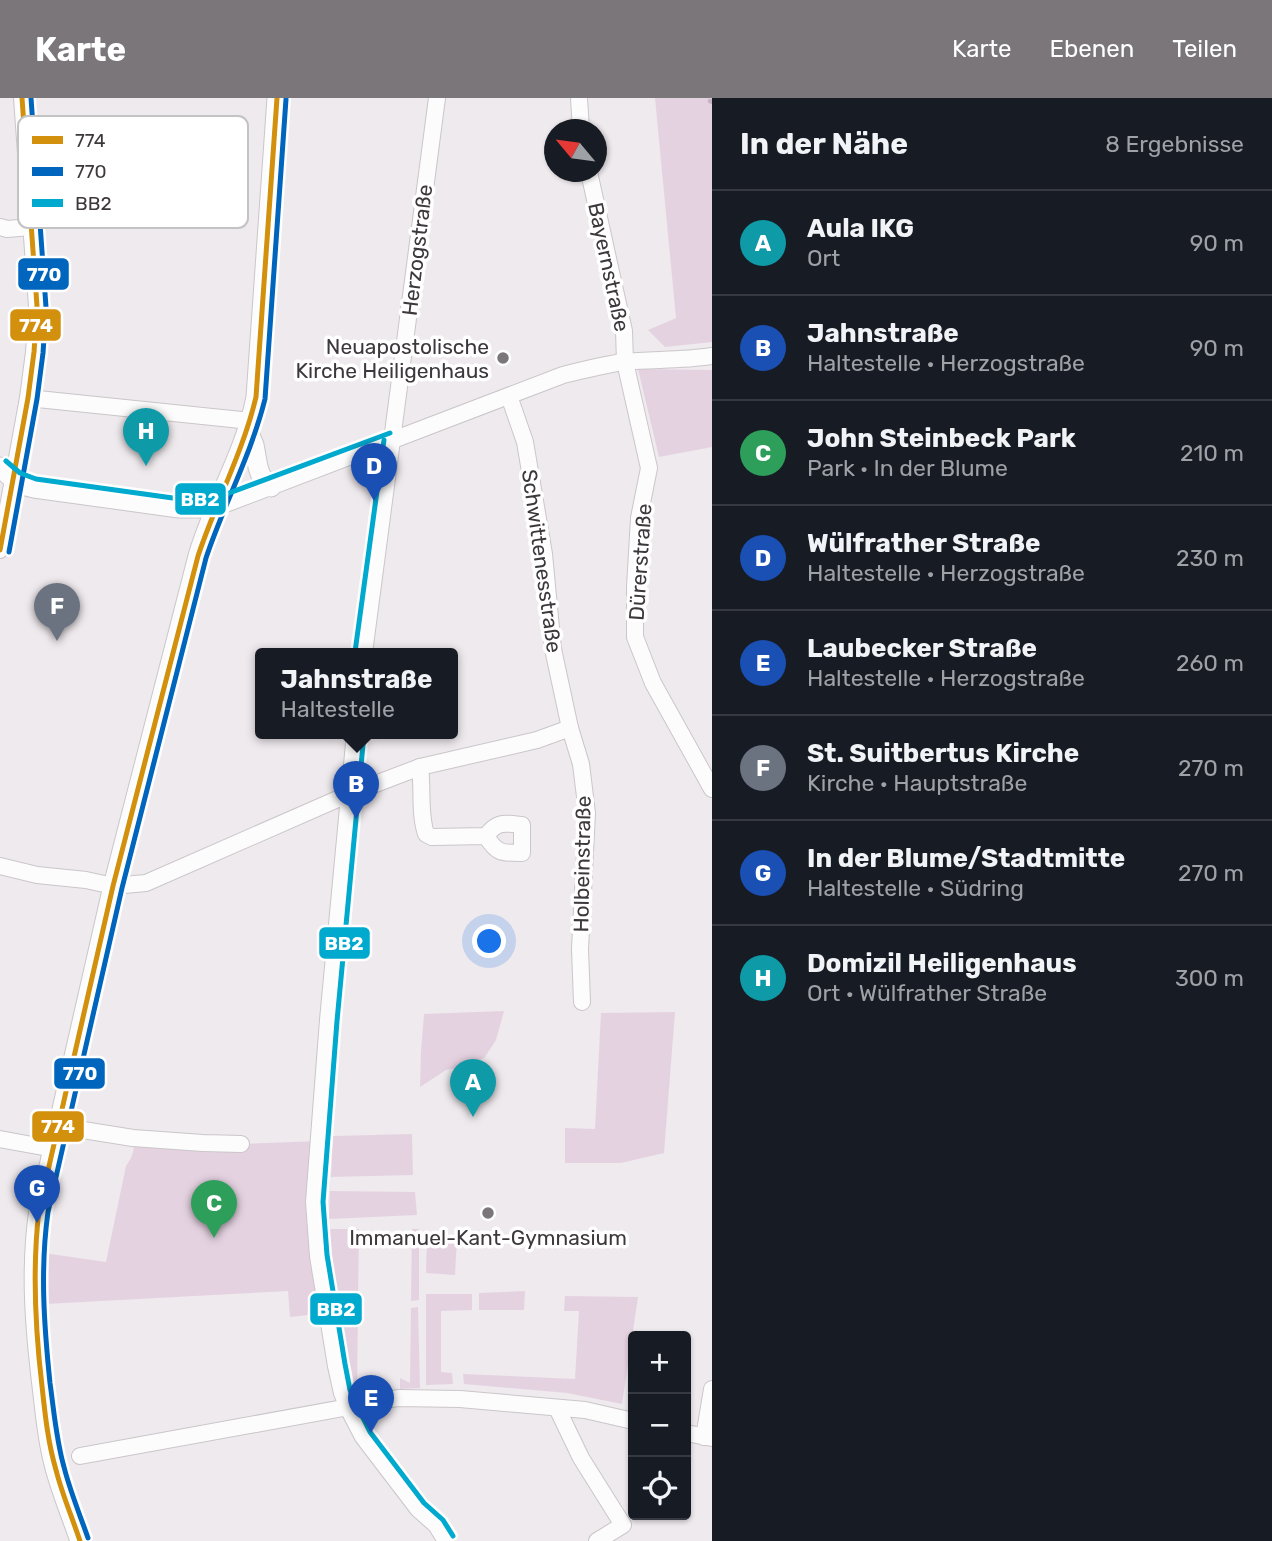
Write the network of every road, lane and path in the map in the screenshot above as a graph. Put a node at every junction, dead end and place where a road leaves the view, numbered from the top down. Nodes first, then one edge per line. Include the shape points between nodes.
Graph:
1 (22, 98) edge
2 (278, 98) edge
3 (437, 98) edge
4 (579, 98) edge
5 (23, 116) edge
6 (580, 119) edge
7 (591, 182) edge
8 (0, 227) edge
9 (19, 228) edge
10 (31, 228) edge
11 (712, 356) edge
12 (625, 362) junction
13 (509, 396) junction
14 (28, 398) junction
15 (250, 426) junction
16 (393, 440) junction
17 (6, 474) edge
18 (271, 487) junction
19 (215, 508) junction
20 (0, 550) edge
21 (365, 648) edge
22 (570, 728) junction
23 (354, 739) edge
24 (420, 767) junction
25 (712, 789) edge
26 (349, 794) junction
27 (486, 836) dead end
28 (0, 866) edge
29 (113, 886) junction
30 (582, 1002) dead end
31 (58, 1126) junction
32 (0, 1139) edge
33 (241, 1144) dead end
34 (54, 1149) junction
35 (712, 1389) edge
36 (348, 1408) junction
37 (557, 1408) junction
38 (628, 1420) edge
39 (708, 1438) edge
40 (80, 1456) dead end
41 (80, 1541) edge
42 (446, 1541) edge
43 (597, 1541) edge

1 - 5 street
2 - 15 street via 256,397
3 - 16 street, Herzogstraße
4 - 6 street
7 - 12 street, Bayernstraße via 624,331
8 - 9 street
10 - 14 street via 37,306
11 - 12 street
12 - 13 street via 563,376
12 - 25 street, Dürerstraße via 649,468 639,518 635,637 653,684
13 - 16 street
13 - 22 street, Schwittenesstraße via 525,442 544,554 553,649
14 - 15 street
14 - 17 street
15 - 18 street via 261,476
15 - 19 street
16 - 18 street
16 - 21 street, Herzogstraße
17 - 19 street via 34,488 179,508
17 - 20 street
18 - 19 street
19 - 29 street via 198,556
22 - 24 street
22 - 30 street, Holbeinstraße via 581,764 587,813
23 - 26 street
24 - 26 street
24 - 27 street via 426,834
26 - 29 street via 146,883
26 - 36 street via 314,1202 327,1313
28 - 29 street
29 - 31 street
31 - 33 street via 133,1138
31 - 34 street
32 - 34 street
34 - 41 street via 35,1237 35,1307 48,1435
35 - 39 street
36 - 37 street via 398,1398
36 - 40 street
36 - 42 street via 363,1437
37 - 38 street
37 - 43 street via 580,1458 622,1525

